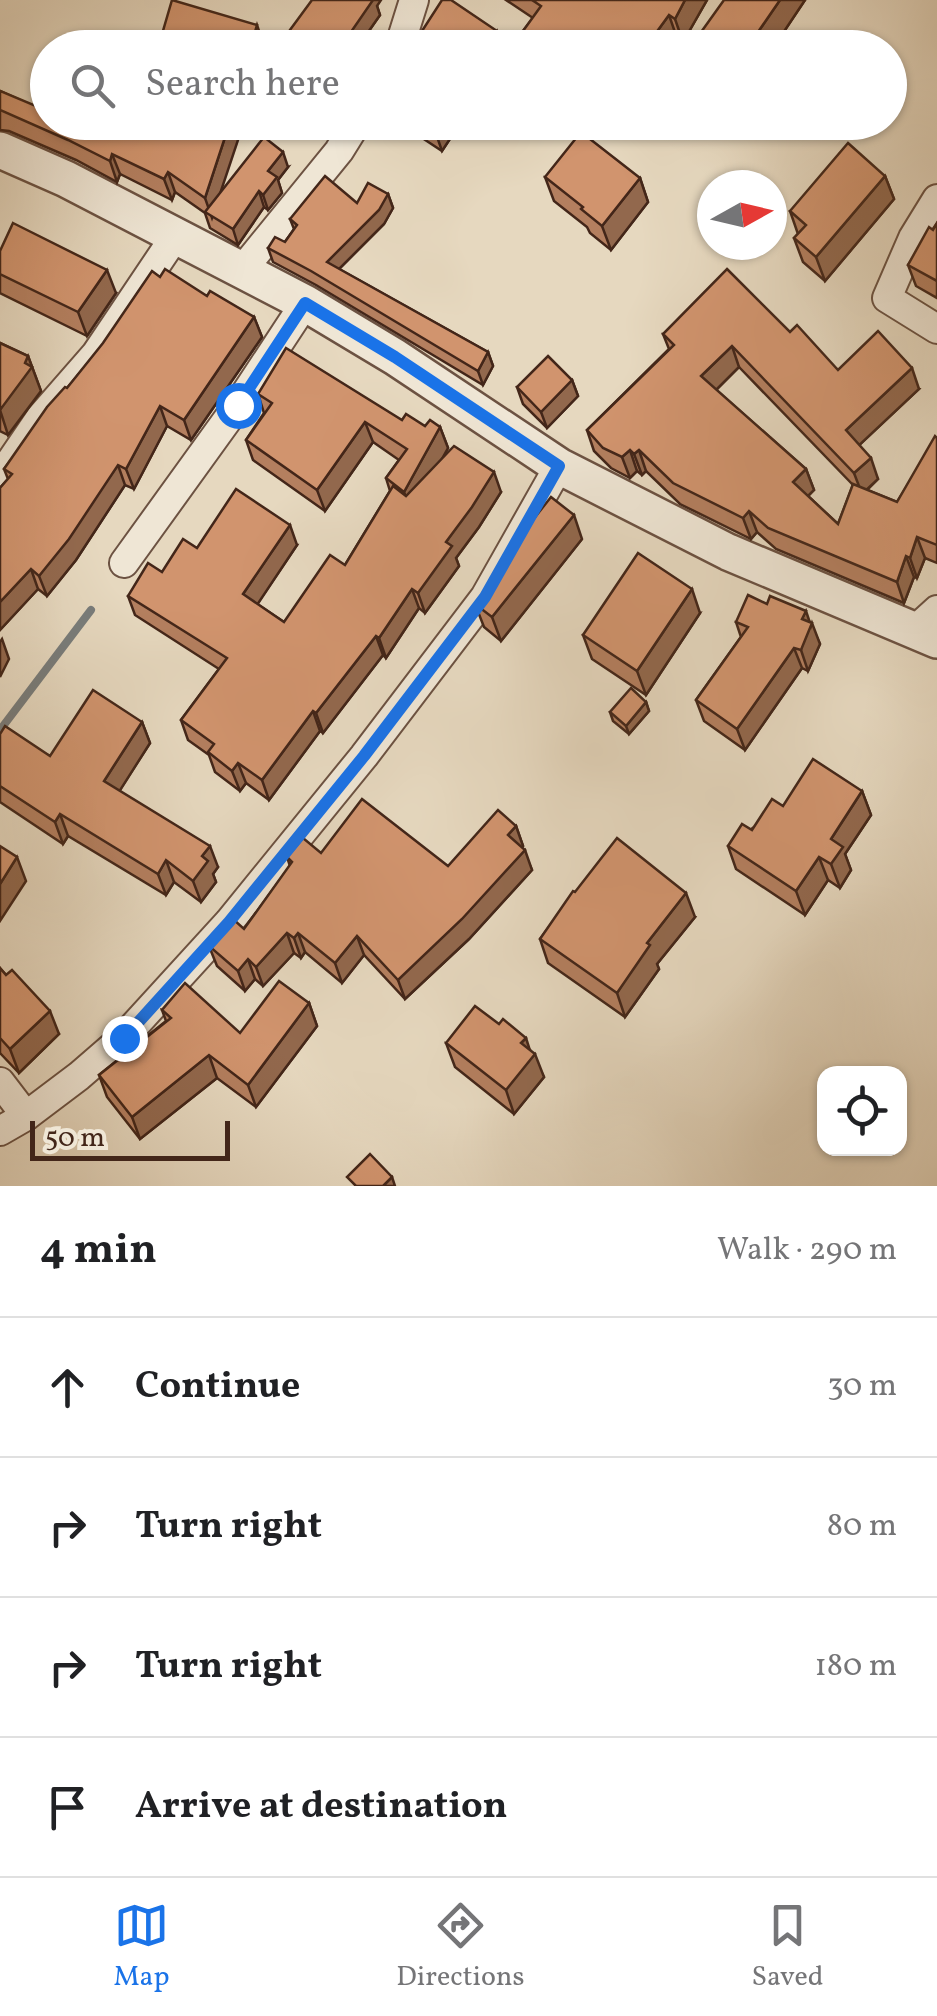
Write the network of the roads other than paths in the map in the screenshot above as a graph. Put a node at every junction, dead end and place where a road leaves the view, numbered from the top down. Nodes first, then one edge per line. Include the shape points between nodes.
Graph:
1 (414, 0) edge
2 (405, 30) edge
3 (346, 140) edge
4 (0, 150) edge
5 (937, 200) edge
6 (176, 235) junction
7 (242, 270) junction
8 (305, 303) junction
9 (937, 329) edge
10 (559, 466) junction
11 (0, 477) edge
12 (124, 563) dead end
13 (930, 627) edge
14 (0, 1082) edge
15 (26, 1116) junction
16 (0, 1131) edge

1 - 2 street
3 - 7 street
4 - 6 street
5 - 9 street via 887,298
6 - 7 street
6 - 11 street via 96,354
7 - 8 street
8 - 10 street
8 - 12 street
10 - 13 street via 728,552
10 - 15 street via 485,597 254,892 124,1038
14 - 15 street
15 - 16 street

